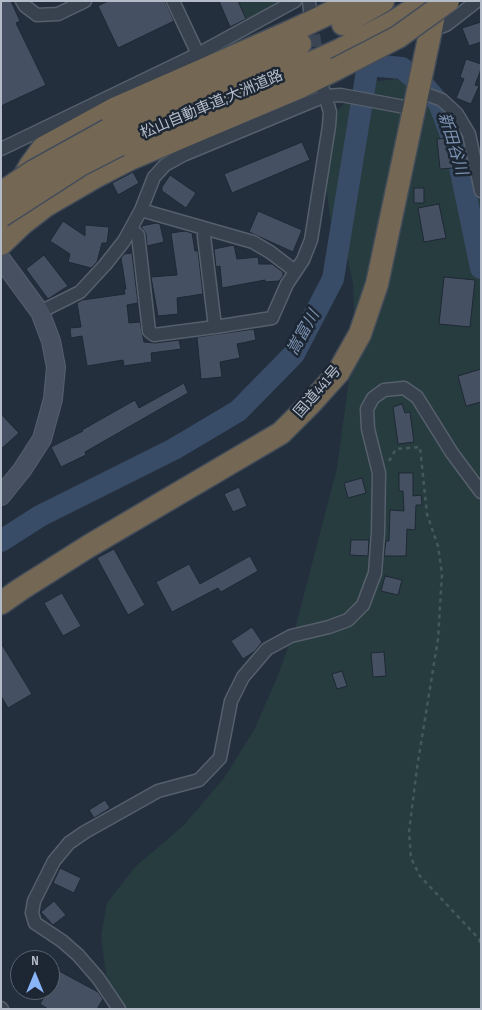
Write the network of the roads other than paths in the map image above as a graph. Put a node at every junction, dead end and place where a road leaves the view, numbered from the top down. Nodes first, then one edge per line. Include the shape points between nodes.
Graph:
1 (22, 1) edge
2 (85, 1) edge
3 (173, 1) edge
4 (294, 1) edge
5 (383, 1) edge
6 (426, 1) edge
7 (437, 1) edge
8 (448, 1) edge
9 (477, 1) edge
10 (347, 11) edge
11 (430, 31) junction
12 (198, 54) junction
13 (332, 67) junction
14 (325, 96) junction
15 (410, 102) junction
16 (114, 138) junction
17 (1, 149) edge
18 (9, 190) edge
19 (481, 191) edge
20 (141, 210) junction
21 (1, 216) edge
22 (130, 229) junction
23 (205, 229) junction
24 (1, 231) edge
25 (1, 244) edge
26 (1, 259) edge
27 (294, 271) junction
28 (40, 312) junction
29 (215, 327) junction
30 (481, 492) edge
31 (1, 496) edge
32 (1, 603) edge
33 (119, 1009) edge

1 - 2 street via 38,15 58,14
3 - 12 street
4 - 12 street
5 - 10 highway, 松山自動車道;大洲道路
6 - 13 highway, 松山自動車道;大洲道路
7 - 11 highway, 国道441号
8 - 13 highway, bridge via 398,37
9 - 11 street via 446,25
10 - 16 highway, 松山自動車道;大洲道路
10 - 18 highway via 116,108 43,148
11 - 15 highway, 国道441号
12 - 17 street
13 - 14 street
13 - 16 highway, 松山自動車道;大洲道路
13 - 25 highway via 302,86 95,176 45,206
14 - 15 street
14 - 20 street via 218,139 165,165 154,177
14 - 27 street via 330,112 329,126 310,240 303,260
15 - 19 street via 442,100 457,114 469,134
15 - 32 highway, 国道441号 via 376,284 360,334 338,373 280,433 89,546
16 - 18 highway, 松山自動車道;大洲道路, bridge via 34,171
16 - 21 highway, 松山自動車道;大洲道路, bridge via 80,165
18 - 24 highway
20 - 22 street
20 - 23 street
22 - 28 street via 124,242 80,292
22 - 29 street via 138,235 149,331 154,335
23 - 27 street via 253,242
23 - 29 street
26 - 28 street
27 - 29 street via 272,318
28 - 31 street via 56,367 54,399 42,439
30 - 33 street via 417,397 404,388 384,390 373,398 367,409 368,429 379,474 378,533 375,573 363,605 348,620 291,636 267,649 243,677 231,701 220,758 199,780 158,791 69,843 54,861 34,901 32,913 35,923 78,955

